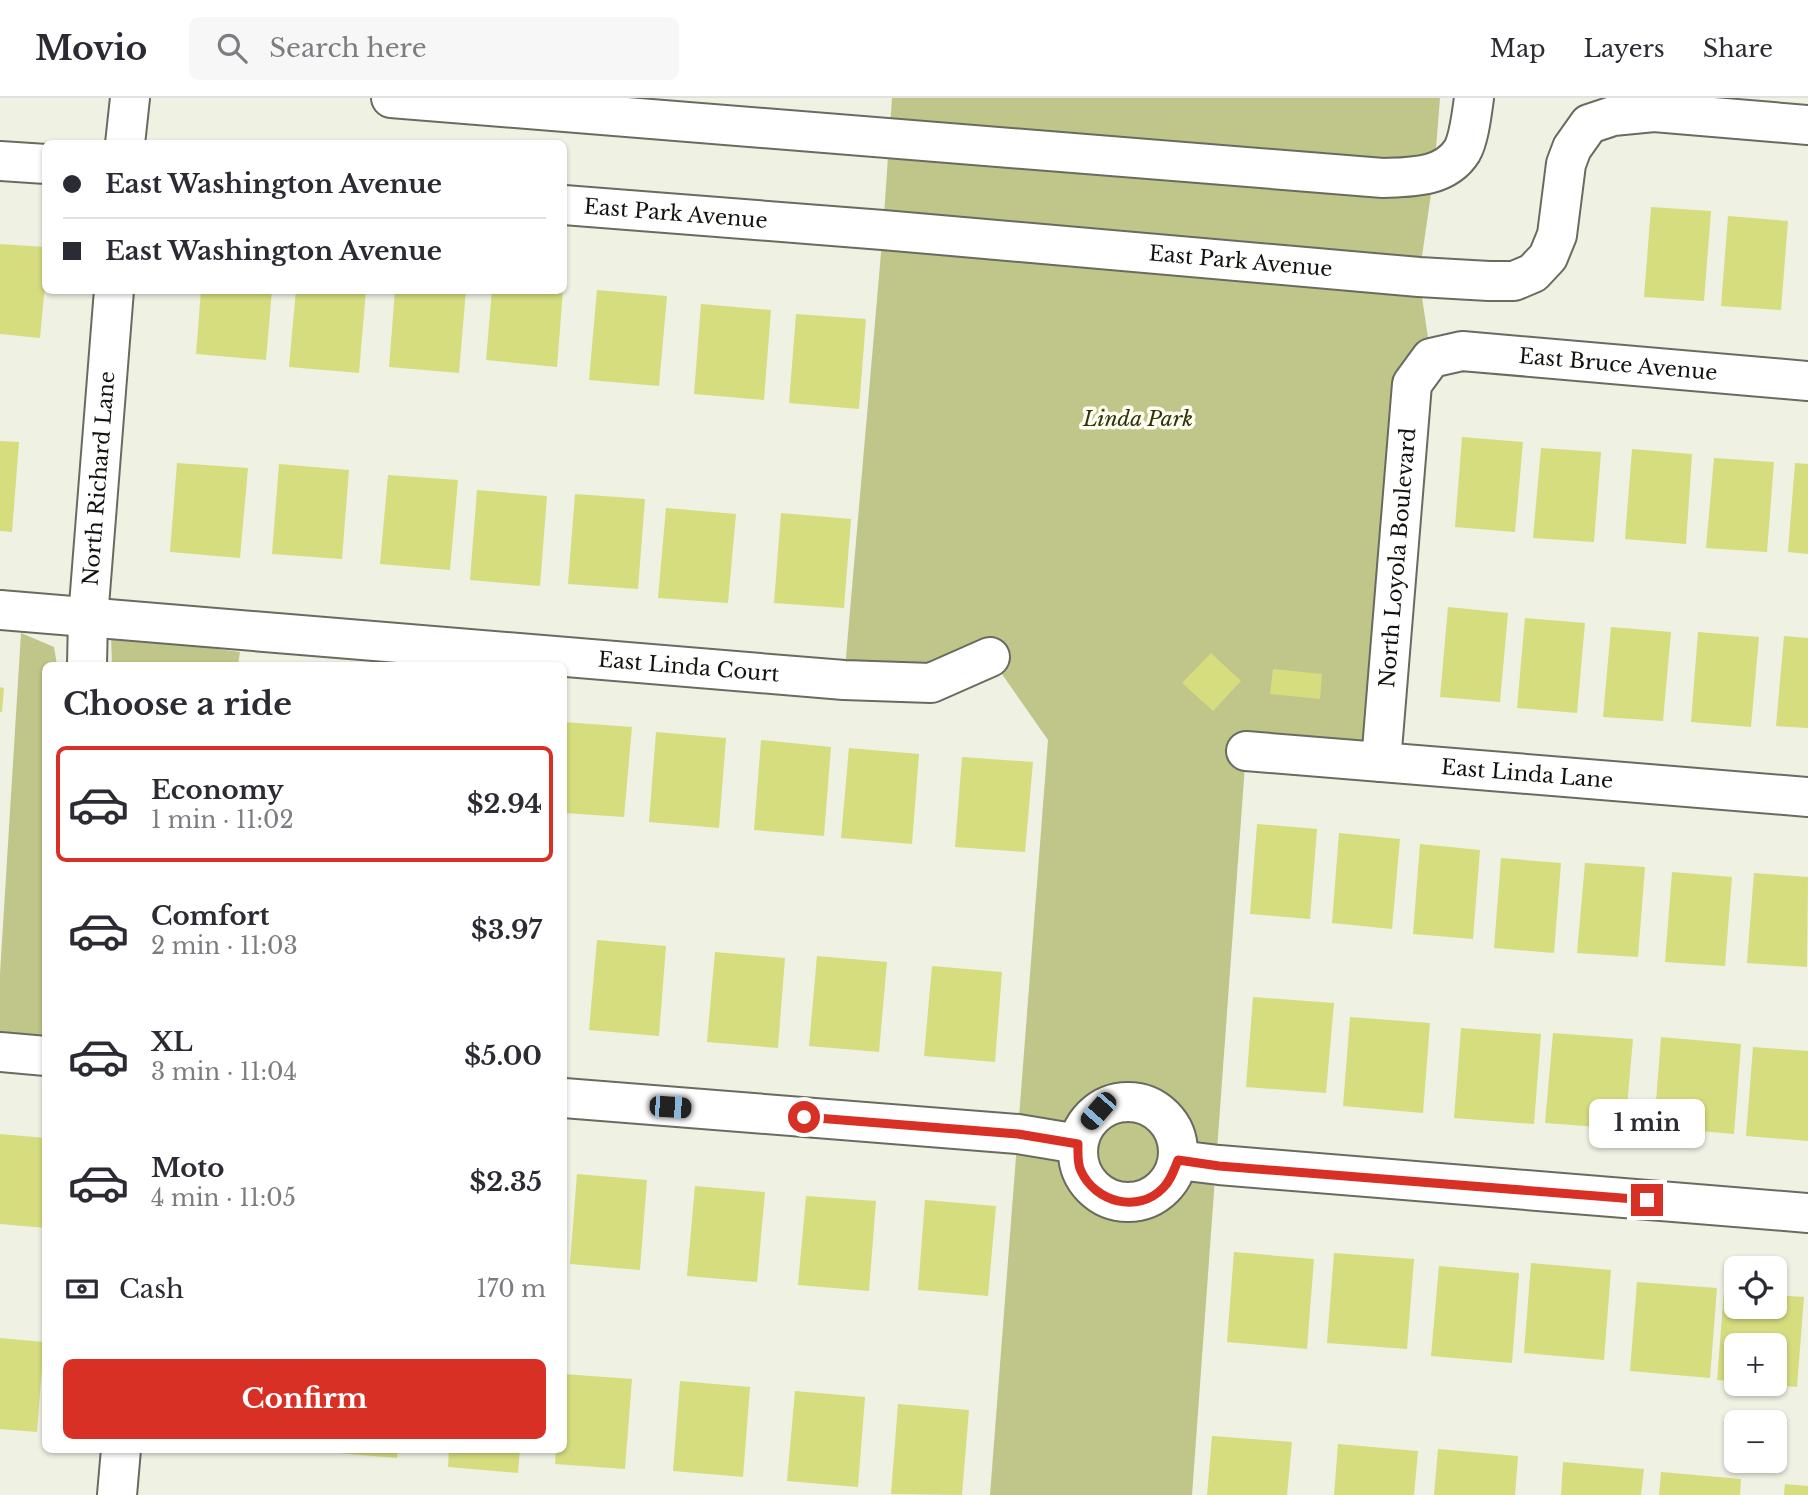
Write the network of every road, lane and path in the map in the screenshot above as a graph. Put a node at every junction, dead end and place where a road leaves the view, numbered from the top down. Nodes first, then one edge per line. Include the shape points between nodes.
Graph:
1 (130, 98) edge
2 (391, 98) edge
3 (1474, 98) edge
4 (1808, 125) edge
5 (125, 140) edge
6 (0, 161) edge
7 (42, 164) edge
8 (567, 205) edge
9 (114, 294) edge
10 (1431, 358) joint
11 (1808, 381) edge
12 (0, 610) edge
13 (89, 618) junction
14 (990, 657) dead end
15 (87, 662) edge
16 (1246, 751) dead end
17 (1381, 762) junction
18 (1808, 797) edge
19 (0, 1052) edge
20 (42, 1056) edge
21 (567, 1098) edge
22 (1078, 1144) junction
23 (1178, 1160) junction
24 (1808, 1213) edge
25 (121, 1453) edge
26 (117, 1495) edge

1 - 5 street
2 - 3 street via 1383,178 1434,173 1450,163 1463,150
4 - 8 street, East Park Avenue via 1654,112 1613,116 1589,124 1566,164 1557,235 1548,257 1533,273 1514,281 1419,277
6 - 7 street
9 - 13 street, North Richard Lane
10 - 11 street, East Bruce Avenue via 1462,351
10 - 17 street, North Loyola Boulevard via 1412,384
12 - 13 street
13 - 14 street, East Linda Court via 844,680 931,683
13 - 15 street, North Richard Lane
16 - 17 street, East Linda Lane
17 - 18 street, East Linda Lane
19 - 20 street
21 - 22 street via 1018,1134
22 - 23 street via 1084,1127 1098,1111 1129,1102 1148,1106 1164,1117 1174,1132
22 - 23 street via 1078,1161 1089,1184 1104,1197 1119,1201 1137,1202 1152,1196 1172,1176
23 - 24 street
25 - 26 street

